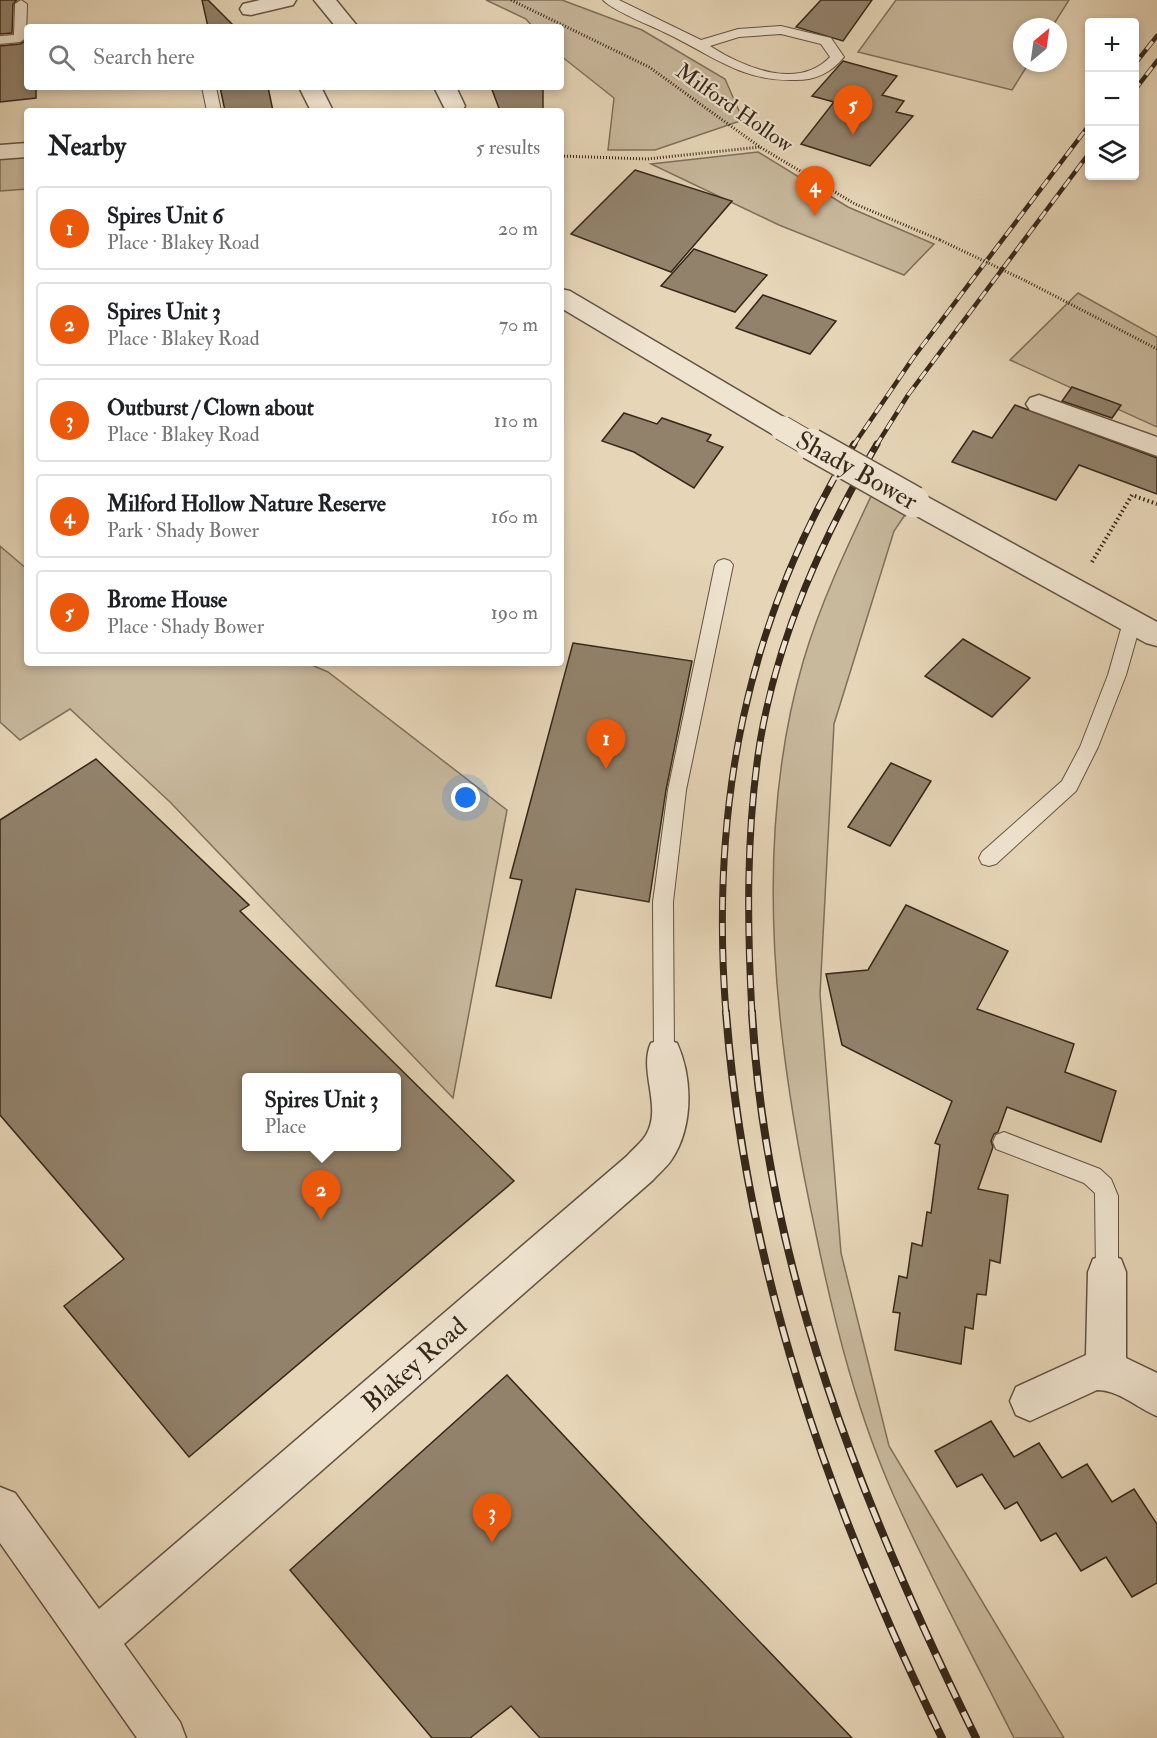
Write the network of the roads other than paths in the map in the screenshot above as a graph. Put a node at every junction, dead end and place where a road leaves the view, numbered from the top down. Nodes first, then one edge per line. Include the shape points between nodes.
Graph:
1 (285, 0) edge
2 (325, 0) edge
3 (609, 0) edge
4 (21, 3) dead end
5 (247, 4) edge
6 (263, 24) edge
7 (345, 24) edge
8 (0, 40) edge
9 (700, 45) junction
10 (210, 90) edge
11 (213, 108) edge
12 (24, 150) edge
13 (0, 152) edge
14 (564, 299) edge
15 (1039, 404) dead end
16 (1157, 447) edge
17 (724, 566) dead end
18 (1144, 628) edge
19 (988, 858) dead end
20 (664, 1054) joint
21 (1004, 1142) dead end
22 (1107, 1272) joint
23 (1106, 1369) junction
24 (1157, 1396) edge
25 (1030, 1401) dead end
26 (0, 1508) edge
27 (95, 1640) junction
28 (164, 1738) edge

1 - 5 street
2 - 7 street
3 - 9 lane
4 - 8 lane via 20,38
5 - 6 street
9 - 9 lane via 738,33 780,30 826,41 837,57 826,69 807,76 776,77 748,71
10 - 11 lane
12 - 13 street
14 - 18 street, Shady Bower, bridge via 782,428
15 - 16 street
17 - 20 lane via 677,790 663,902
18 - 19 lane via 1116,675 1069,786
20 - 27 street, Blakey Road via 669,1124 659,1146 640,1168
21 - 22 lane via 1092,1176 1103,1186 1107,1196
22 - 23 street
23 - 24 street
23 - 25 street
26 - 27 street
27 - 28 street

